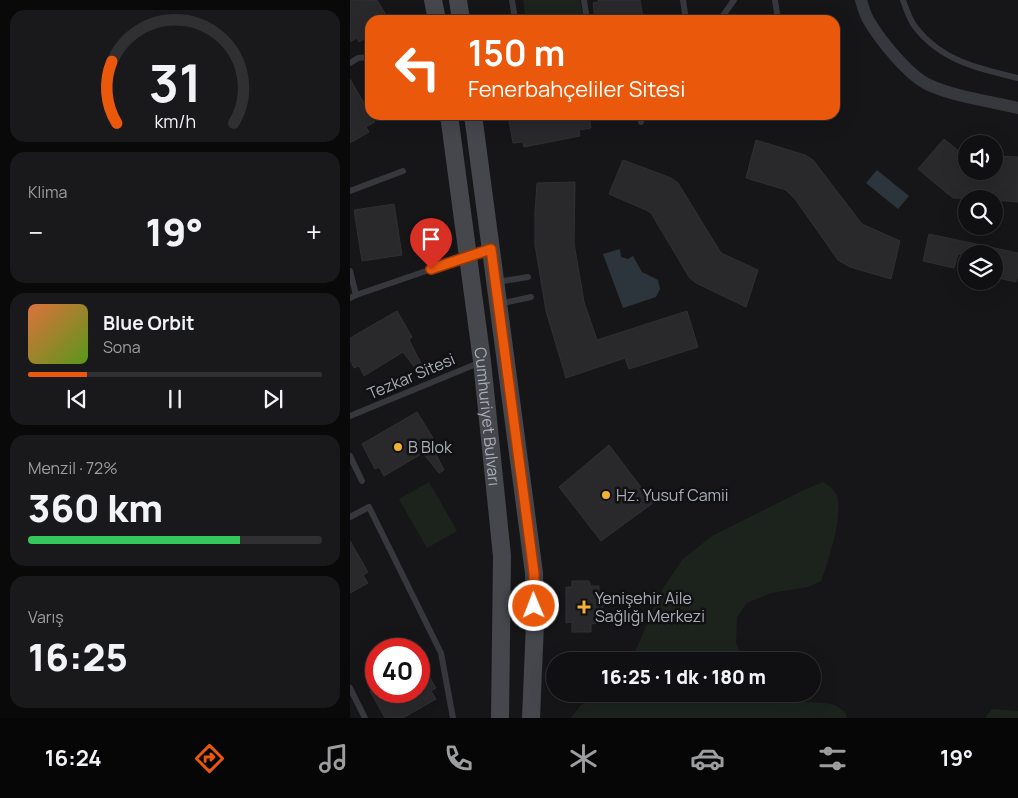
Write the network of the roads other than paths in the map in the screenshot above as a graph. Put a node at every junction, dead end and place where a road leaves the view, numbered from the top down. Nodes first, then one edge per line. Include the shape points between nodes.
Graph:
1 (433, 0) edge
2 (458, 0) edge
3 (512, 0) edge
4 (584, 0) edge
5 (682, 0) edge
6 (734, 0) edge
7 (775, 0) edge
8 (861, 0) edge
9 (903, 0) edge
10 (435, 15) edge
11 (460, 15) edge
12 (514, 15) edge
13 (586, 15) edge
14 (685, 15) edge
15 (723, 15) edge
16 (777, 15) edge
17 (365, 57) edge
18 (350, 63) edge
19 (1018, 78) edge
20 (1018, 108) edge
21 (451, 120) edge
22 (474, 120) edge
23 (403, 171) dead end
24 (350, 191) edge
25 (491, 249) junction
26 (469, 256) junction
27 (350, 271) edge
28 (528, 277) dead end
29 (495, 282) junction
30 (353, 296) edge
31 (531, 297) dead end
32 (498, 304) junction
33 (482, 361) junction
34 (350, 416) edge
35 (350, 456) edge
36 (362, 481) dead end
37 (350, 517) edge
38 (350, 688) edge
39 (365, 718) edge
40 (453, 718) edge
41 (500, 718) edge
42 (531, 718) edge

1 - 10 street
2 - 11 street
3 - 12 lane
4 - 13 lane
5 - 14 lane
6 - 15 lane
7 - 16 lane
8 - 20 street via 868,20 886,45 927,84
9 - 19 lane via 915,27 940,51 970,66
17 - 18 lane
21 - 26 street, Cumhuriyet Bulvarı
22 - 25 street, Cumhuriyet Bulvarı
23 - 24 lane
25 - 26 street
25 - 29 street, Cumhuriyet Bulvarı
26 - 30 lane
26 - 33 street, Cumhuriyet Bulvarı
27 - 30 lane
28 - 29 lane
29 - 32 street, Cumhuriyet Bulvarı
31 - 32 lane
32 - 42 street, Cumhuriyet Bulvarı via 534,573
33 - 34 lane, Tezkar Sitesi
33 - 41 street, Cumhuriyet Bulvarı via 502,556
35 - 36 lane
37 - 40 lane via 369,507 440,652
38 - 39 lane

